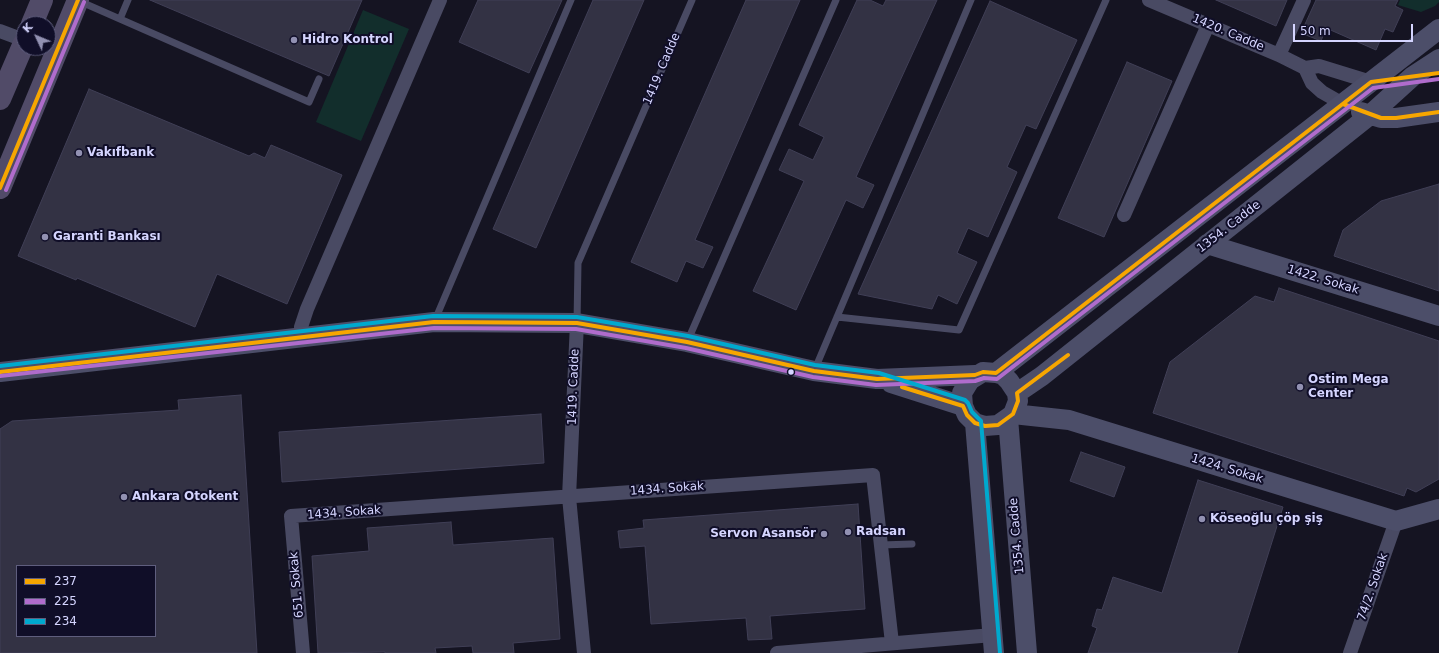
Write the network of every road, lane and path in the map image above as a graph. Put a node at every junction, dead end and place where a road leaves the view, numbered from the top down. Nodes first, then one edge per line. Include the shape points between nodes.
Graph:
1 (42, 0) edge
2 (78, 0) edge
3 (128, 0) edge
4 (440, 0) edge
5 (571, 0) edge
6 (692, 0) edge
7 (836, 0) edge
8 (971, 0) edge
9 (1106, 0) edge
10 (1149, 0) edge
11 (1304, 0) edge
12 (35, 16) edge
13 (120, 19) junction
14 (1208, 25) junction
15 (1439, 29) edge
16 (0, 31) edge
17 (16, 38) edge
18 (1279, 55) junction
19 (18, 56) edge
20 (1439, 59) edge
21 (1305, 68) junction
22 (1439, 73) edge
23 (1413, 76) junction
24 (319, 79) dead end
25 (1371, 82) junction
26 (0, 99) edge
27 (1343, 104) junction
28 (1439, 112) edge
29 (1370, 115) junction
30 (0, 188) edge
31 (1124, 215) dead end
32 (1207, 244) junction
33 (1439, 316) edge
34 (837, 317) junction
35 (434, 322) junction
36 (577, 323) junction
37 (301, 337) junction
38 (687, 342) junction
39 (1, 370) edge
40 (814, 371) junction
41 (996, 373) junction
42 (975, 375) junction
43 (877, 379) junction
44 (963, 406) junction
45 (1014, 407) junction
46 (975, 423) junction
47 (569, 496) junction
48 (1439, 508) edge
49 (291, 516) joint
50 (1396, 521) junction
51 (912, 544) dead end
52 (881, 545) junction
53 (892, 644) junction
54 (994, 644) edge
55 (303, 653) edge
56 (584, 653) edge
57 (777, 653) edge
58 (1027, 653) edge
59 (1350, 653) edge

1 - 12 main road
2 - 13 lane
2 - 30 main road
3 - 13 lane
4 - 37 street via 306,309
5 - 35 lane
6 - 36 lane, 1419. Cadde via 578,263
7 - 38 lane
8 - 34 lane
9 - 34 lane via 959,330
10 - 14 street, 1420. Cadde
11 - 18 street
13 - 24 lane via 309,102
14 - 18 street, 1420. Cadde
14 - 31 street
15 - 25 main road
16 - 17 street
18 - 21 street, 1420. Cadde
19 - 26 main road
20 - 23 main road, 1354. Cadde
21 - 25 street, 1420. Cadde via 1319,66
21 - 27 street via 1312,83
22 - 23 main road
23 - 25 main road
23 - 29 main road, 1354. Cadde
25 - 27 main road
27 - 29 main road
27 - 41 main road
28 - 29 main road via 1396,118
29 - 32 main road, 1354. Cadde
32 - 33 main road, 1422. Sokak
32 - 45 main road, 1354. Cadde via 1042,376
34 - 40 lane
35 - 36 main road
35 - 37 main road
36 - 38 main road
36 - 47 street, 1419. Cadde
37 - 39 main road
38 - 40 main road
40 - 43 main road
41 - 42 main road via 983,372
41 - 45 main road via 1009,381
42 - 43 main road
42 - 44 main road via 962,393
43 - 44 main road
44 - 46 main road via 967,416
45 - 46 main road, 1354. Cadde via 998,425 985,426
45 - 50 main road, 1424. Sokak via 1069,420
45 - 58 main road, 1354. Cadde
46 - 54 main road
47 - 49 street, 1434. Sokak
47 - 52 street, 1434. Sokak via 873,475
47 - 56 street, 1419. Cadde
48 - 50 main road
49 - 55 street, 651. Sokak
50 - 59 street, 74/2. Sokak
51 - 52 lane
52 - 53 street, 1434. Sokak
53 - 54 street
53 - 57 street

